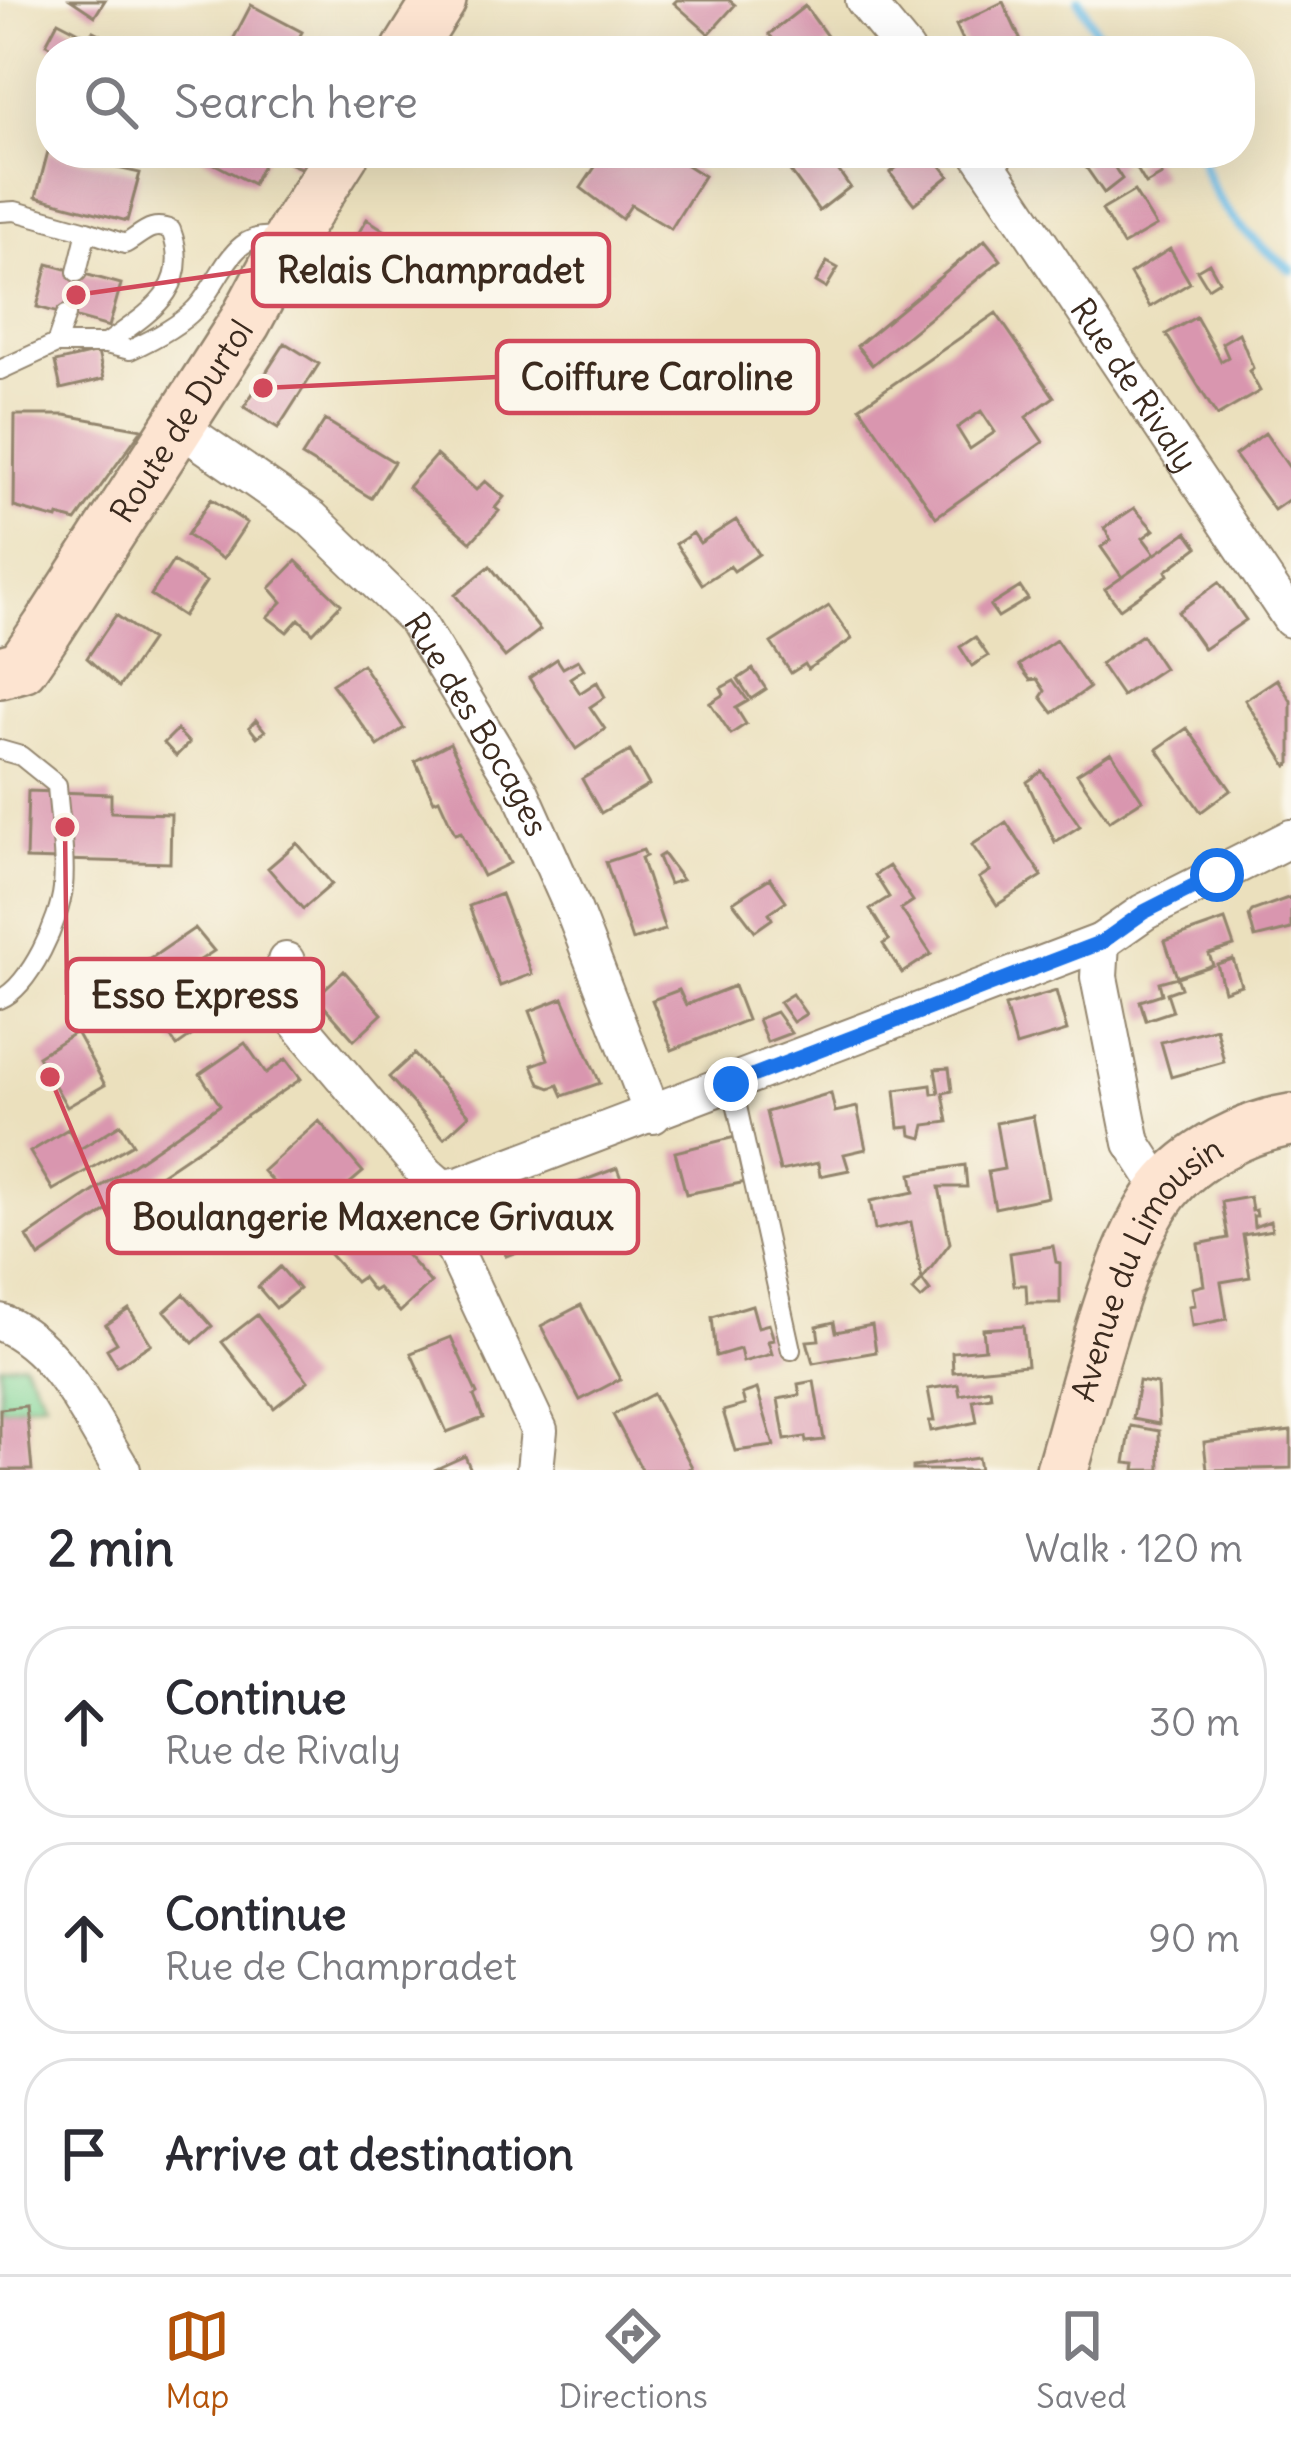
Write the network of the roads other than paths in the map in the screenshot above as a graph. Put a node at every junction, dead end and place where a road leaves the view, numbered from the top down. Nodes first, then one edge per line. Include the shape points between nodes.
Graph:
1 (440, 0) edge
2 (864, 0) edge
3 (417, 36) edge
4 (894, 36) edge
5 (335, 168) edge
6 (989, 168) edge
7 (0, 212) edge
8 (87, 231) junction
9 (289, 242) junction
10 (77, 272) dead end
11 (66, 315) dead end
12 (56, 344) junction
13 (106, 344) junction
14 (0, 370) edge
15 (178, 426) junction
16 (1291, 619) edge
17 (0, 673) edge
18 (0, 750) edge
19 (1291, 838) edge
20 (1102, 942) junction
21 (286, 961) dead end
22 (0, 998) edge
23 (731, 1084) junction
24 (653, 1115) junction
25 (1291, 1120) edge
26 (442, 1188) junction
27 (1163, 1191) junction
28 (0, 1322) edge
29 (791, 1350) dead end
30 (122, 1470) edge
31 (535, 1470) edge
32 (1062, 1470) edge

1 - 3 main road
2 - 4 street
5 - 9 main road, Route de Durtol
6 - 16 street, Rue de Rivaly
7 - 8 lane
8 - 10 lane
8 - 13 lane via 125,244 159,225 172,230 180,262 168,294
9 - 13 lane via 252,238 182,319 130,350
9 - 15 main road, Route de Durtol
11 - 12 lane
12 - 13 lane
12 - 14 lane
15 - 17 main road, Route de Durtol via 22,666
15 - 24 street, Rue des Bocages via 311,518 415,620 521,793
18 - 22 lane via 57,785 63,891 34,970
19 - 20 street via 1144,912
20 - 23 street
20 - 27 street via 1099,977 1132,1143
21 - 26 street via 281,1003
23 - 24 street
23 - 29 lane
24 - 26 street
25 - 27 main road, Avenue du Limousin via 1236,1137
26 - 31 street via 441,1221 539,1430
27 - 32 main road, Avenue du Limousin via 1132,1249
28 - 30 street via 42,1347

